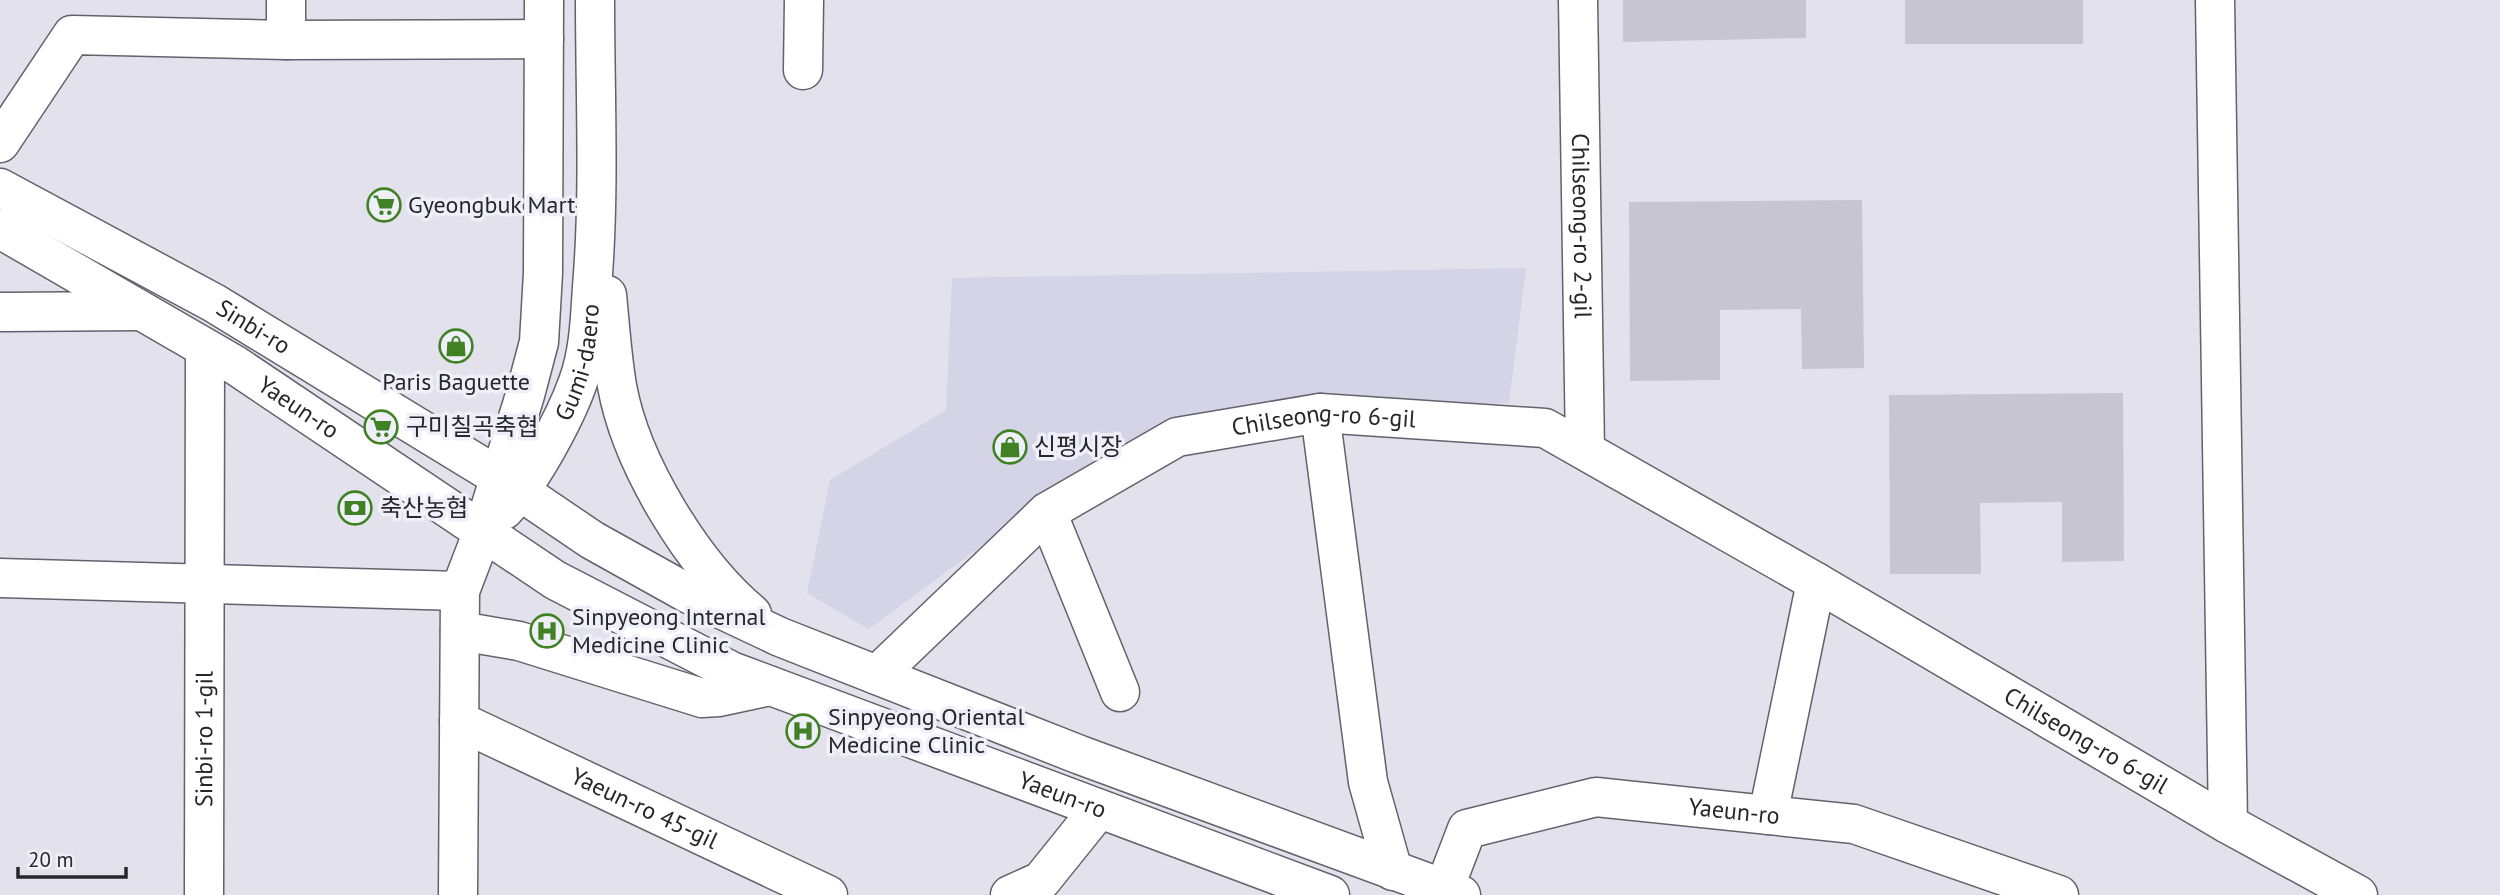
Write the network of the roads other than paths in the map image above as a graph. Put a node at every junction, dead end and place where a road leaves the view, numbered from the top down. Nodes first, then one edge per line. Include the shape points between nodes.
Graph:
1 (286, 0) edge
2 (544, 0) edge
3 (595, 0) edge
4 (804, 0) edge
5 (1578, 0) edge
6 (2214, 0) edge
7 (544, 39) junction
8 (286, 40) junction
9 (803, 70) dead end
10 (0, 143) edge
11 (0, 188) edge
12 (596, 203) junction
13 (0, 229) edge
14 (142, 311) junction
15 (0, 312) edge
16 (205, 348) junction
17 (1320, 413) junction
18 (1585, 450) junction
19 (510, 485) junction
20 (1046, 512) junction
21 (483, 531) junction
22 (0, 578) edge
23 (1816, 582) junction
24 (205, 583) junction
25 (460, 591) junction
26 (460, 631) junction
27 (780, 637) junction
28 (877, 675) junction
29 (771, 686) junction
30 (1120, 692) dead end
31 (459, 721) junction
32 (1098, 809) junction
33 (1768, 815) junction
34 (2228, 824) junction
35 (1393, 871) junction
36 (1452, 892) edge
37 (1316, 893) edge
38 (204, 895) edge
39 (458, 895) edge
40 (828, 895) edge
41 (1010, 895) edge
42 (2059, 895) edge
43 (2358, 895) edge

1 - 8 street
2 - 7 street, Gumi-daero
3 - 12 street, Gumi-daero
4 - 9 street
5 - 18 street, Chilseong-ro 2-gil
6 - 34 street
7 - 8 street
7 - 19 street, Gumi-daero via 543,273 538,342
8 - 10 street via 72,35
11 - 19 street, Sinbi-ro via 214,303
12 - 19 street, Gumi-daero via 588,335 578,381 555,431
12 - 27 street via 617,386 629,431 655,488 685,537 731,596
13 - 14 street, Yaeun-ro
14 - 15 street
14 - 16 street, Yaeun-ro
16 - 21 street, Yaeun-ro
16 - 24 street, Sinbi-ro 1-gil
17 - 18 street, Chilseong-ro 6-gil via 1545,428
17 - 20 street, Chilseong-ro 6-gil via 1177,437
17 - 35 street via 1368,782
18 - 23 street, Chilseong-ro 6-gil
19 - 21 street, Gumi-daero
19 - 27 street, Yaeun-ro via 592,540 687,593
20 - 28 street, Chilseong-ro 6-gil
20 - 30 street
21 - 25 street
21 - 29 street, Yaeun-ro via 555,580 731,671
22 - 24 street
23 - 33 street
23 - 34 street, Chilseong-ro 6-gil
24 - 25 street
24 - 38 street, Sinbi-ro 1-gil
25 - 26 street
26 - 29 street via 519,641 702,698
26 - 31 street
27 - 28 street, Yaeun-ro
28 - 35 street, Yaeun-ro
29 - 32 street, Yaeun-ro
31 - 39 street
31 - 40 street, Yaeun-ro 45-gil
32 - 37 street, Yaeun-ro
32 - 41 street via 1041,881
33 - 36 street, Yaeun-ro via 1596,797 1467,829
33 - 42 street, Yaeun-ro via 1854,824
34 - 43 street, Chilseong-ro 6-gil
35 - 36 street, Yaeun-ro

